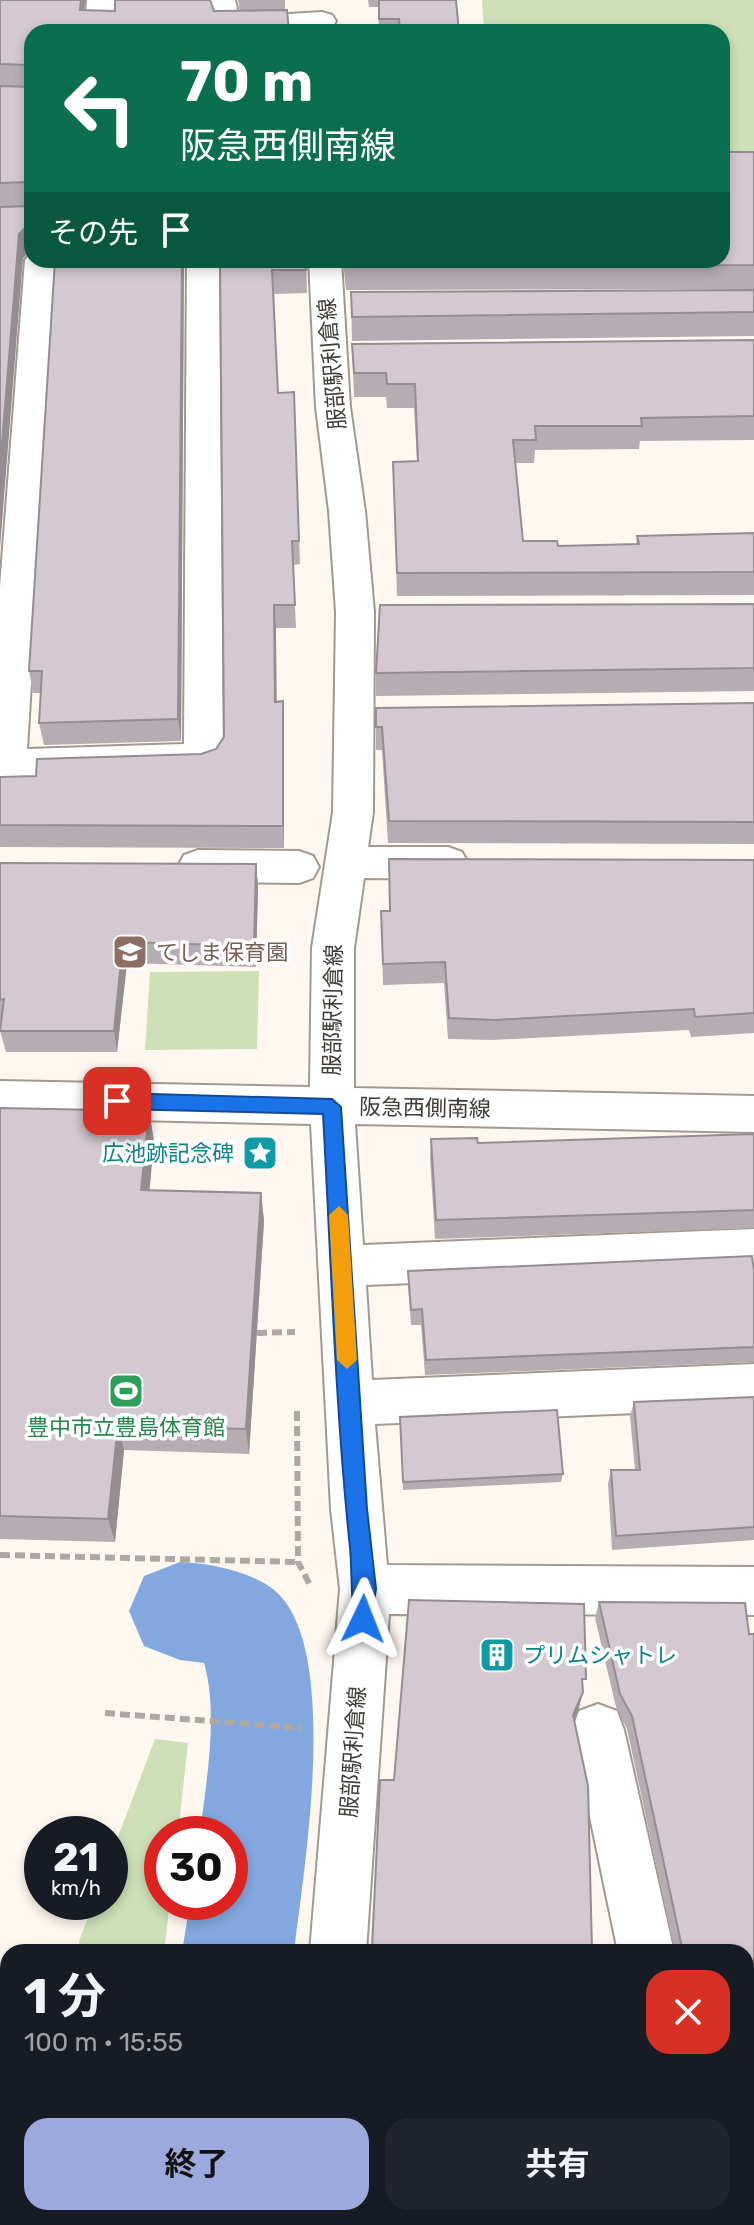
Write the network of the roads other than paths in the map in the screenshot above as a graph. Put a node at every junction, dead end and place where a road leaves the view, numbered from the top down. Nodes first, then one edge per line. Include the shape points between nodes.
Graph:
1 (101, 0) edge
2 (221, 0) edge
3 (321, 18) edge
4 (100, 24) edge
5 (227, 24) edge
6 (250, 24) edge
7 (40, 268) edge
8 (203, 268) edge
9 (328, 268) edge
10 (3, 765) edge
11 (343, 862) junction
12 (392, 863) junction
13 (486, 863) edge
14 (158, 866) edge
15 (299, 867) dead end
16 (331, 1039) junction
17 (0, 1099) edge
18 (332, 1107) junction
19 (754, 1114) edge
20 (754, 1249) edge
21 (342, 1266) junction
22 (754, 1386) edge
23 (349, 1403) junction
24 (365, 1589) junction
25 (754, 1591) edge
26 (598, 1730) dead end
27 (339, 1944) edge
28 (644, 1944) edge

1 - 4 street
2 - 5 street
3 - 6 street
7 - 10 street
8 - 10 street via 203,758
9 - 11 street, 服部駅利倉線 via 341,303 371,612 369,712
11 - 12 street
11 - 16 street, 服部駅利倉線 via 333,948
12 - 13 street
12 - 16 street via 367,900 355,1003
14 - 15 street
16 - 18 street, 服部駅利倉線
17 - 18 street, 阪急西側南線
18 - 19 street, 阪急西側南線
18 - 21 street, 服部駅利倉線
20 - 21 street
21 - 23 street, 服部駅利倉線
22 - 23 street
23 - 24 street, 服部駅利倉線
24 - 25 street
24 - 27 street, 服部駅利倉線
26 - 28 street

